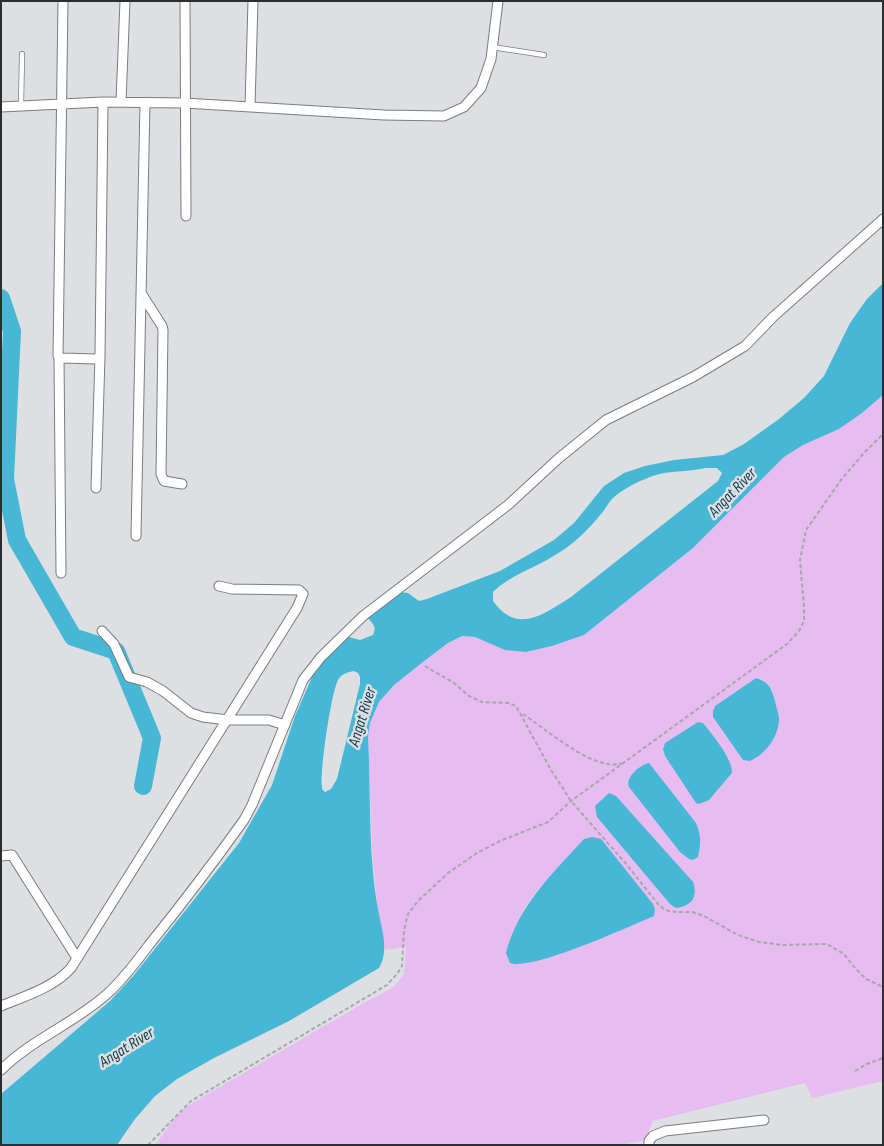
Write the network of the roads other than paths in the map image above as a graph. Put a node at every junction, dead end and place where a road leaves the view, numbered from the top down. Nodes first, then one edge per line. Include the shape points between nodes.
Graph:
1 (63, 1) edge
2 (125, 1) edge
3 (185, 1) edge
4 (253, 1) edge
5 (498, 1) edge
6 (492, 47) junction
7 (22, 54) dead end
8 (544, 55) dead end
9 (103, 102) junction
10 (121, 102) junction
11 (145, 103) junction
12 (184, 103) junction
13 (61, 104) junction
14 (20, 105) junction
15 (250, 106) junction
16 (1, 107) edge
17 (186, 216) dead end
18 (883, 219) edge
19 (140, 292) junction
20 (100, 356) junction
21 (59, 358) junction
22 (182, 484) dead end
23 (96, 488) dead end
24 (136, 536) dead end
25 (61, 573) dead end
26 (218, 586) dead end
27 (102, 631) dead end
28 (228, 720) junction
29 (285, 725) junction
30 (1, 856) edge
31 (77, 958) junction
32 (1, 1006) edge
33 (1, 1070) edge
34 (764, 1120) dead end
35 (650, 1145) edge

1 - 13 street
2 - 10 street
3 - 12 street
4 - 15 street
5 - 6 street
6 - 8 lane
6 - 15 street via 480,88 464,107 444,116
7 - 14 lane
9 - 10 street
9 - 13 street
9 - 20 street
10 - 11 street
11 - 12 street
11 - 19 street
12 - 15 street
12 - 17 street
13 - 14 street
13 - 21 street
14 - 16 street
18 - 29 street via 745,346 606,420 558,458 508,505 363,616 310,670
19 - 22 street via 163,330 161,474 164,481
19 - 24 street
20 - 21 street via 96,359
20 - 23 street
21 - 25 street
26 - 28 street via 299,590 303,594
27 - 28 street via 114,644 129,676 163,691 191,713
28 - 29 street via 269,720
28 - 31 street
29 - 33 street via 244,820 125,976 106,995
30 - 31 street via 12,855
31 - 32 street via 63,977
34 - 35 street via 665,1131 653,1136

